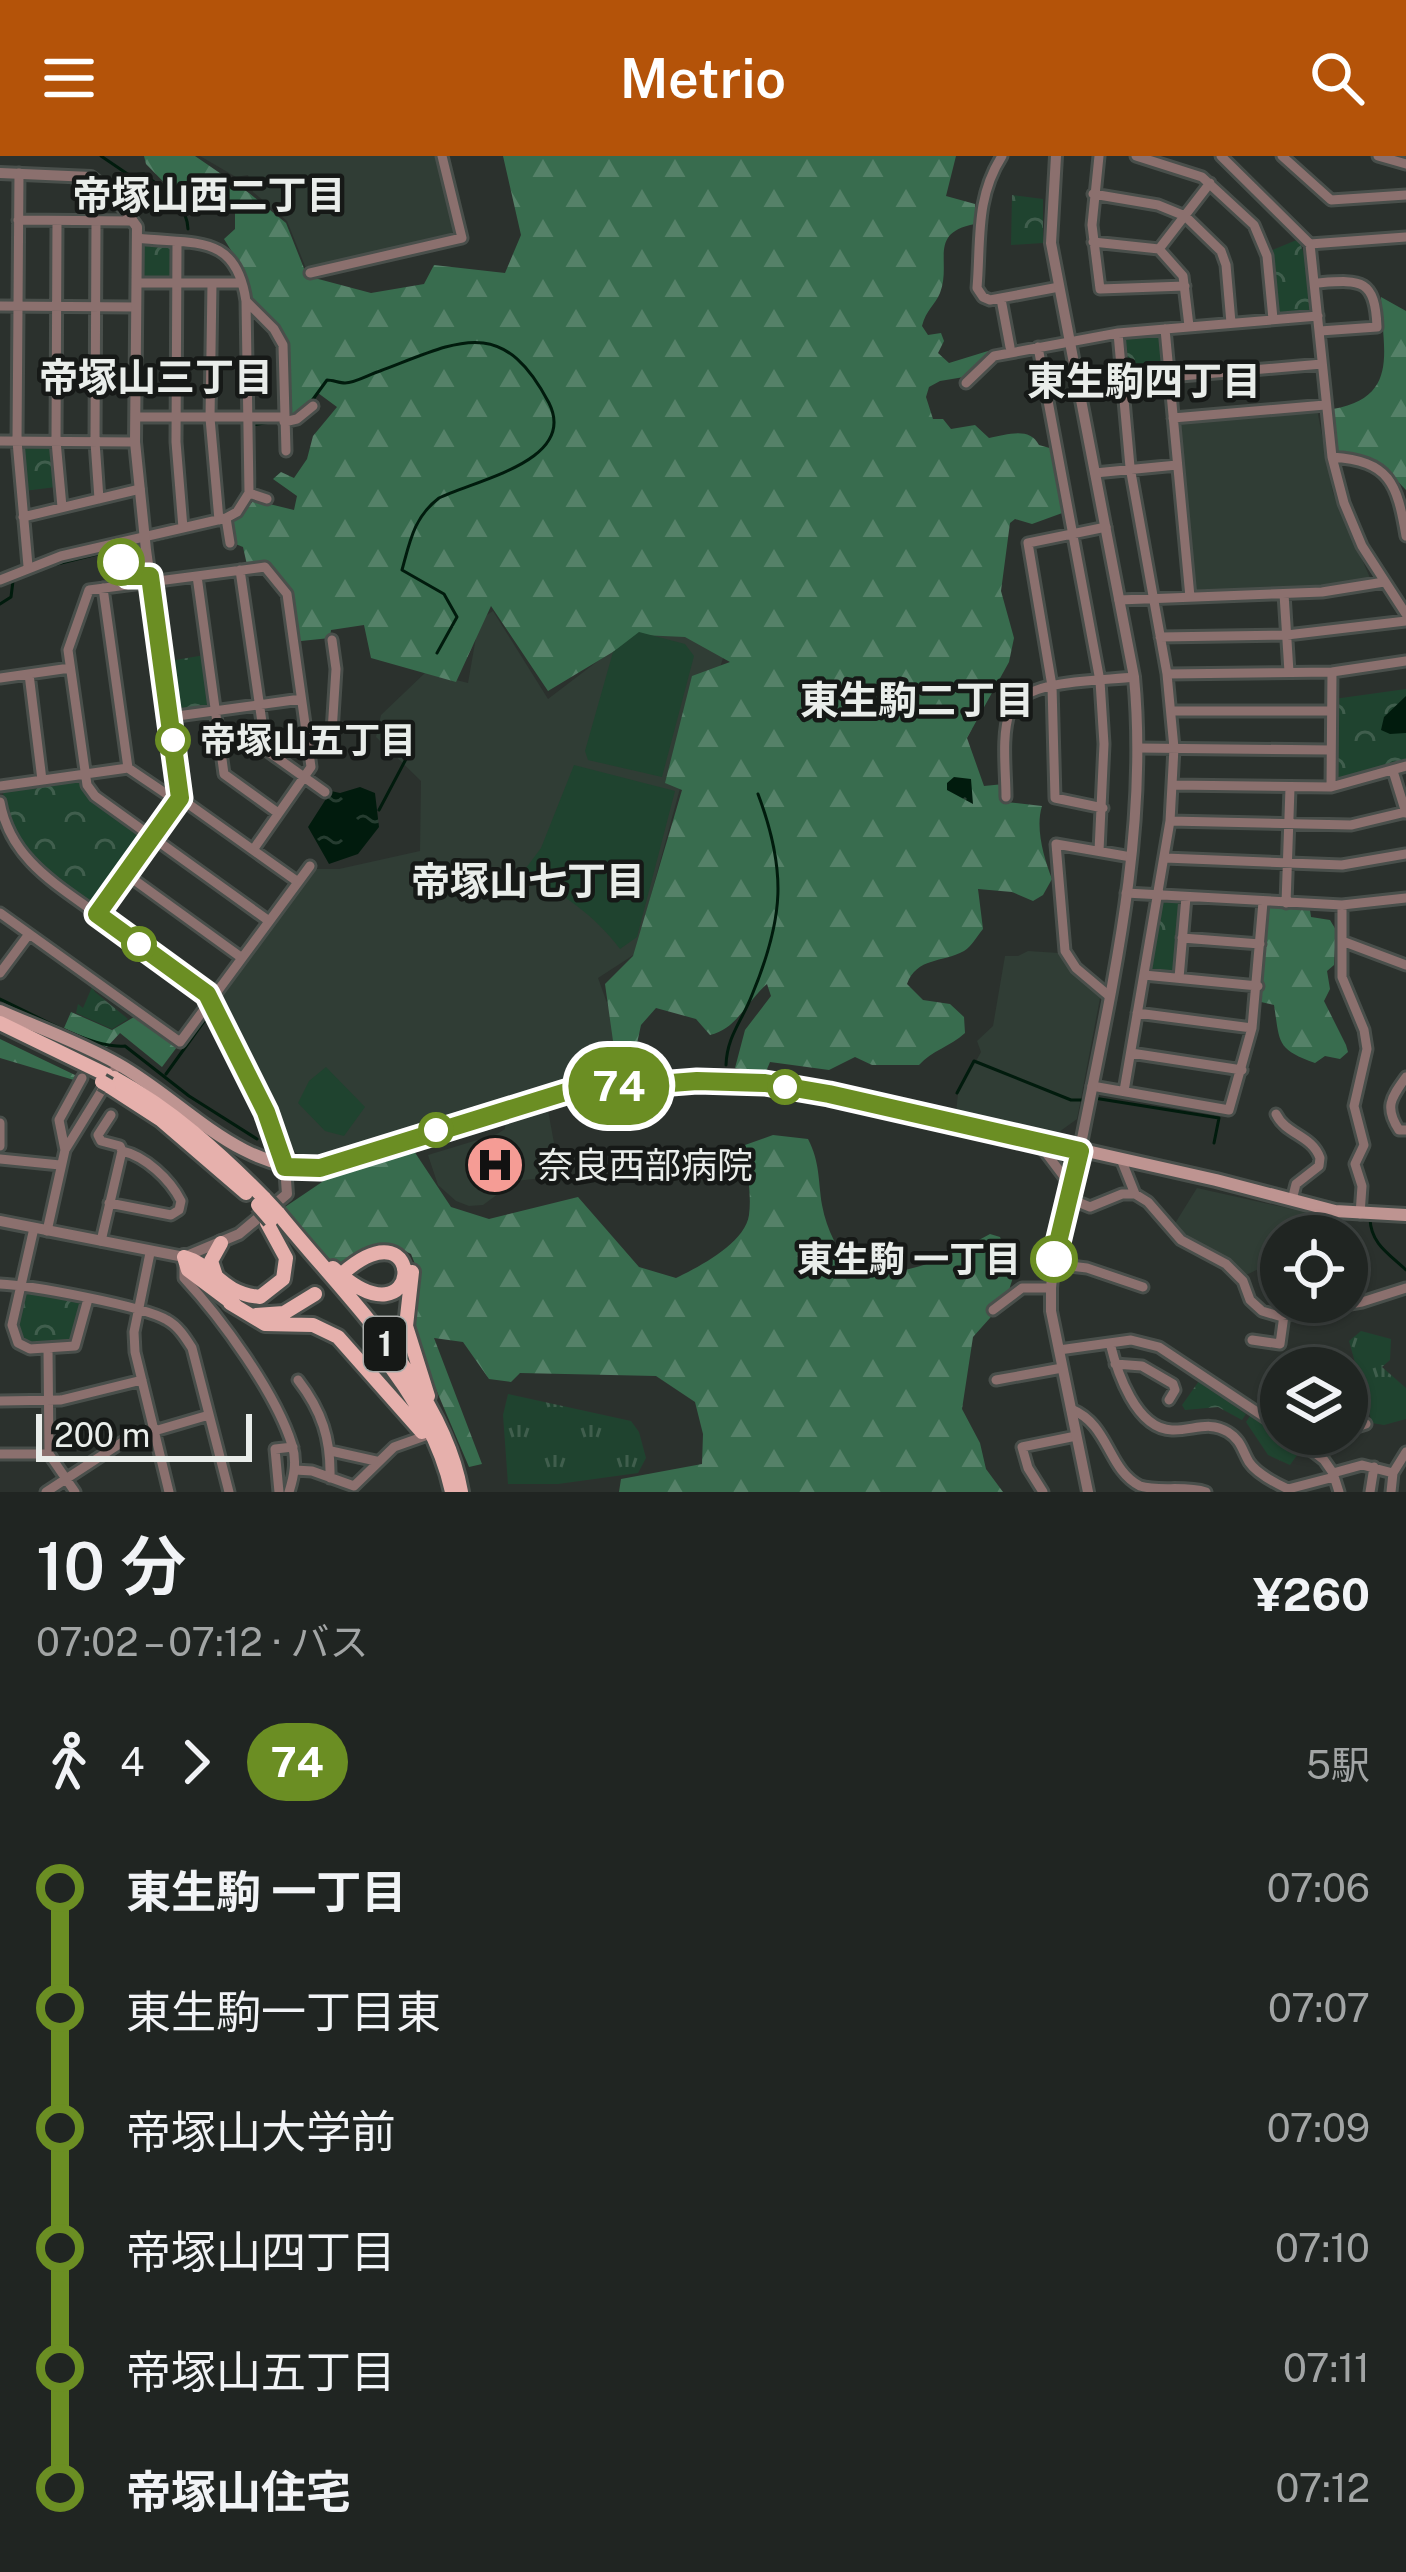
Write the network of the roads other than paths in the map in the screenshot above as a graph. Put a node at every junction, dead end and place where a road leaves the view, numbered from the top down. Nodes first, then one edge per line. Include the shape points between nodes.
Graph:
1 (442, 156) edge
2 (1002, 156) edge
3 (1056, 156) edge
4 (1100, 156) edge
5 (1136, 156) edge
6 (1282, 156) edge
7 (1378, 156) edge
8 (1226, 157) edge
9 (1406, 164) edge
10 (0, 173) edge
11 (19, 173) junction
12 (1210, 183) junction
13 (1093, 194) junction
14 (1406, 196) edge
15 (1185, 215) junction
16 (18, 220) junction
17 (57, 221) junction
18 (96, 221) junction
19 (133, 221) junction
20 (1406, 237) edge
21 (137, 238) junction
22 (1094, 242) junction
23 (177, 243) junction
24 (1310, 244) junction
25 (1159, 249) junction
26 (310, 273) dead end
27 (137, 283) junction
28 (212, 283) junction
29 (242, 283) junction
30 (1316, 283) junction
31 (176, 284) junction
32 (1185, 286) junction
33 (1059, 287) junction
34 (1001, 299) junction
35 (246, 301) junction
36 (0, 306) edge
37 (18, 306) junction
38 (56, 307) junction
39 (95, 307) junction
40 (136, 308) junction
41 (1318, 316) junction
42 (1273, 319) junction
43 (1231, 323) junction
44 (1189, 326) junction
45 (1165, 328) junction
46 (1320, 331) junction
47 (1118, 333) junction
48 (1070, 342) junction
49 (1010, 347) dead end
50 (1038, 347) junction
51 (1322, 364) junction
52 (1169, 377) junction
53 (966, 382) dead end
54 (1325, 405) junction
55 (313, 406) dead end
56 (136, 417) junction
57 (176, 417) junction
58 (210, 418) junction
59 (246, 418) junction
60 (1173, 418) junction
61 (284, 420) junction
62 (0, 441) edge
63 (16, 441) junction
64 (56, 441) junction
65 (95, 442) junction
66 (136, 442) junction
67 (286, 452) dead end
68 (1332, 457) junction
69 (1177, 465) junction
70 (1130, 466) junction
71 (1095, 473) junction
72 (140, 490) junction
73 (249, 493) junction
74 (99, 499) junction
75 (267, 499) dead end
76 (62, 507) junction
77 (23, 517) junction
78 (223, 519) junction
79 (1106, 527) junction
80 (184, 528) junction
81 (1074, 533) junction
82 (1406, 536) edge
83 (145, 538) junction
84 (230, 543) dead end
85 (28, 566) junction
86 (241, 570) junction
87 (197, 576) junction
88 (0, 580) edge
89 (151, 582) junction
90 (1384, 582) junction
91 (103, 589) junction
92 (1284, 594) junction
93 (1190, 597) junction
94 (1151, 599) junction
95 (1119, 600) junction
96 (1406, 617) edge
97 (1287, 635) junction
98 (1160, 637) junction
99 (332, 640) dead end
100 (1406, 661) edge
101 (70, 668) junction
102 (1289, 672) junction
103 (1332, 672) junction
104 (28, 674) junction
105 (1167, 674) junction
106 (1134, 677) junction
107 (0, 678) edge
108 (1100, 681) junction
109 (1052, 686) junction
110 (301, 699) junction
111 (259, 705) junction
112 (216, 711) junction
113 (1171, 711) junction
114 (1330, 711) junction
115 (170, 717) junction
116 (307, 736) junction
117 (1138, 748) junction
118 (1174, 748) junction
119 (1330, 750) junction
120 (1406, 766) edge
121 (128, 768) junction
122 (1393, 771) junction
123 (86, 775) junction
124 (304, 778) junction
125 (42, 780) junction
126 (1173, 785) junction
127 (0, 786) edge
128 (1331, 787) junction
129 (1290, 788) junction
130 (325, 792) dead end
131 (165, 793) dead end
132 (1006, 797) dead end
133 (180, 798) junction
134 (0, 802) edge
135 (1102, 808) junction
136 (278, 813) junction
137 (1406, 813) edge
138 (1170, 821) junction
139 (1289, 826) junction
140 (152, 837) junction
141 (253, 850) junction
142 (1099, 851) junction
143 (1406, 854) edge
144 (1131, 857) junction
145 (1165, 858) junction
146 (1287, 864) junction
147 (310, 866) dead end
148 (126, 874) junction
149 (298, 882) junction
150 (1126, 893) junction
151 (1158, 895) junction
152 (1186, 897) junction
153 (1406, 898) edge
154 (1263, 902) junction
155 (1286, 903) junction
156 (1342, 905) junction
157 (0, 913) edge
158 (97, 914) junction
159 (269, 921) junction
160 (29, 934) junction
161 (1182, 938) junction
162 (1342, 941) junction
163 (1260, 944) junction
164 (242, 958) junction
165 (1406, 965) edge
166 (0, 973) edge
167 (1144, 975) junction
168 (1179, 978) junction
169 (1258, 986) junction
170 (1108, 994) junction
171 (211, 1000) junction
172 (0, 1011) edge
173 (1138, 1013) junction
174 (0, 1023) edge
175 (1252, 1028) junction
176 (0, 1033) edge
177 (1131, 1053) junction
178 (1242, 1070) junction
179 (110, 1077) junction
180 (1406, 1077) edge
181 (82, 1078) dead end
182 (1092, 1086) junction
183 (1124, 1091) junction
184 (111, 1114) dead end
185 (1276, 1114) dead end
186 (0, 1123) edge
187 (1406, 1130) edge
188 (1037, 1141) junction
189 (0, 1146) edge
190 (65, 1150) junction
191 (122, 1151) junction
192 (1080, 1151) junction
193 (0, 1159) edge
194 (1121, 1159) junction
195 (60, 1165) junction
196 (285, 1167) junction
197 (1069, 1192) junction
198 (1135, 1194) junction
199 (1292, 1199) junction
200 (109, 1202) junction
201 (259, 1204) junction
202 (1360, 1214) junction
203 (1406, 1215) edge
204 (272, 1219) junction
205 (0, 1221) edge
206 (40, 1229) junction
207 (101, 1241) junction
208 (221, 1244) junction
209 (150, 1253) junction
210 (184, 1258) junction
211 (1053, 1264) junction
212 (0, 1284) edge
213 (21, 1285) junction
214 (1143, 1287) dead end
215 (1051, 1288) junction
216 (1406, 1288) edge
217 (314, 1293) dead end
218 (230, 1296) junction
219 (88, 1299) junction
220 (1368, 1300) edge
221 (1260, 1309) edge
222 (137, 1310) junction
223 (993, 1310) dead end
224 (1283, 1323) edge
225 (1252, 1340) dead end
226 (1110, 1343) junction
227 (48, 1349) junction
228 (1059, 1350) junction
229 (1115, 1364) junction
230 (1062, 1368) junction
231 (142, 1380) junction
232 (298, 1380) dead end
233 (996, 1380) dead end
234 (1169, 1400) dead end
235 (0, 1401) edge
236 (48, 1401) junction
237 (1071, 1408) junction
238 (209, 1414) junction
239 (1260, 1414) edge
240 (437, 1423) junction
241 (154, 1430) junction
242 (425, 1436) junction
243 (1076, 1436) junction
244 (293, 1447) junction
245 (331, 1450) junction
246 (1406, 1452) edge
247 (0, 1454) edge
248 (49, 1454) junction
249 (1317, 1455) edge
250 (376, 1461) junction
251 (1374, 1467) junction
252 (296, 1471) junction
253 (1393, 1473) junction
254 (1333, 1475) junction
255 (330, 1478) junction
256 (66, 1479) junction
257 (46, 1492) edge
258 (75, 1492) edge
259 (169, 1492) edge
260 (229, 1492) edge
261 (279, 1492) edge
262 (290, 1492) edge
263 (453, 1492) edge
264 (1043, 1492) edge
265 (1088, 1492) edge
266 (1206, 1492) edge
267 (1340, 1492) edge
268 (1370, 1492) edge
269 (1390, 1492) edge

1 - 26 street via 462,238
2 - 34 street via 980,203 977,288 982,297
3 - 33 street
4 - 13 street
5 - 12 street
6 - 14 street via 1331,200
7 - 9 street
8 - 24 street
10 - 11 street
11 - 16 street
11 - 19 street via 91,177
12 - 15 street
12 - 42 street via 1262,239
13 - 15 street
13 - 22 street
15 - 25 street
15 - 43 street via 1221,251
16 - 17 street
16 - 37 street
17 - 18 street
17 - 38 street
18 - 19 street
18 - 39 street
19 - 21 street
20 - 24 street
21 - 23 street
21 - 27 street
22 - 25 street
22 - 32 street via 1100,289
23 - 29 street via 222,250
23 - 31 street
24 - 30 street
25 - 32 street
27 - 31 street
27 - 40 street
28 - 29 street
28 - 31 street
28 - 58 street
29 - 35 street
30 - 41 street
30 - 46 street via 1359,282 1376,303 1377,327
31 - 57 street
32 - 44 street
33 - 34 street
33 - 48 street
34 - 49 street
35 - 59 street
35 - 61 street via 283,345
36 - 37 street
37 - 38 street
37 - 63 street
38 - 39 street
38 - 64 street
39 - 40 street
39 - 65 street
40 - 56 street
41 - 42 street
41 - 46 street
42 - 43 street
43 - 44 street
44 - 45 street
45 - 47 street
45 - 52 street
46 - 51 street
47 - 48 street
47 - 70 street
48 - 50 street
48 - 71 street
50 - 53 street via 994,356
50 - 81 street
51 - 52 street
51 - 54 street
52 - 60 street
54 - 60 street
54 - 68 street
55 - 61 street
56 - 57 street
56 - 66 street
57 - 58 street
57 - 80 street
58 - 59 street
58 - 78 street
59 - 61 street
59 - 73 street
60 - 69 street
61 - 67 street
62 - 63 street
63 - 64 street
63 - 77 street
64 - 65 street
64 - 76 street
65 - 66 street
65 - 74 street
66 - 72 street
68 - 82 street via 1360,460 1386,475
68 - 90 street via 1343,503
69 - 70 street
69 - 93 street
70 - 71 street
70 - 94 street
71 - 79 street
72 - 74 street
72 - 83 street
73 - 75 street
73 - 78 street
74 - 76 street
76 - 77 street
77 - 85 street
78 - 80 street
78 - 84 street
79 - 81 street
79 - 95 street
80 - 83 street
81 - 108 street
81 - 109 street via 1028,542
83 - 85 street
83 - 89 street
85 - 88 street
86 - 87 street
86 - 110 street via 265,567 287,594
86 - 111 street
87 - 89 street
87 - 112 street
89 - 91 street
89 - 115 street
90 - 92 street
90 - 96 street
91 - 101 street via 89,590 75,622
91 - 121 street
92 - 93 street
92 - 97 street
93 - 94 street
94 - 95 street
94 - 98 street
95 - 106 street
96 - 97 street
97 - 98 street
97 - 102 street
98 - 105 street
99 - 116 street via 332,732
100 - 103 street
101 - 104 street
101 - 123 street
102 - 103 street
102 - 105 street
103 - 114 street
104 - 107 street
104 - 125 street
105 - 113 street
106 - 108 street
106 - 117 street
108 - 109 street
108 - 135 street
109 - 132 street via 1011,708
109 - 135 street via 1055,798
110 - 111 street
110 - 116 street
111 - 112 street
111 - 124 street via 266,750
112 - 115 street
112 - 136 street via 224,774
113 - 114 street
113 - 118 street
114 - 119 street
115 - 133 street
116 - 124 street via 311,767
117 - 118 street
117 - 144 street
118 - 119 street
118 - 126 street
119 - 128 street
120 - 122 street
121 - 123 street
121 - 131 street
122 - 128 street
122 - 137 street
123 - 125 street
123 - 140 street via 95,796
124 - 130 street
124 - 136 street
125 - 127 street
126 - 129 street
126 - 138 street
128 - 129 street
129 - 139 street
133 - 140 street
133 - 141 street
134 - 158 street via 25,859
135 - 142 street
136 - 141 street
137 - 139 street
138 - 139 street
138 - 145 street
139 - 146 street
140 - 148 street
140 - 159 street
141 - 149 street
142 - 144 street
142 - 170 street via 1056,844 1058,901 1065,951
143 - 146 street
144 - 150 street
145 - 146 street
145 - 151 street
146 - 155 street
147 - 149 street
148 - 158 street
148 - 164 street
149 - 159 street
150 - 151 street
150 - 170 street
151 - 152 street
151 - 167 street
152 - 154 street
152 - 161 street
153 - 156 street
154 - 155 street
154 - 163 street
155 - 156 street
156 - 162 street
157 - 160 street
158 - 171 street
159 - 164 street
160 - 166 street
160 - 171 street via 180,1042
161 - 163 street
161 - 168 street
162 - 165 street
162 - 202 street via 1342,977 1367,1049 1354,1106 1364,1145 1354,1164
163 - 169 street
164 - 171 street
167 - 168 street
167 - 173 street
168 - 169 street
169 - 175 street
170 - 182 street
171 - 196 street
172 - 179 main road
173 - 175 street
173 - 177 street
174 - 179 main road, 1
175 - 178 street
176 - 179 main road, 1
177 - 178 street
177 - 183 street
178 - 183 street via 1229,1110
179 - 190 street
179 - 196 main road
179 - 201 main road, 1
179 - 201 main road, 1 via 228,1161
180 - 187 street via 1388,1106
181 - 190 street via 59,1120
182 - 183 street
182 - 192 street
184 - 191 street via 98,1135
185 - 199 street via 1320,1158
186 - 189 street
188 - 192 main road
188 - 196 main road via 829,1094 697,1081 569,1091 320,1168
188 - 197 street
190 - 195 street
191 - 200 street
191 - 200 street via 140,1156 177,1192 179,1210 161,1215
192 - 194 main road
192 - 197 street
193 - 195 street
194 - 198 street
194 - 199 main road
195 - 206 street
196 - 208 street via 286,1194
197 - 198 street via 1090,1207
197 - 211 street
198 - 221 street via 1181,1240 1226,1264
199 - 202 main road
200 - 207 street
201 - 204 main road, 1, bridge
202 - 203 main road
204 - 218 main road via 286,1258 283,1279 260,1298
204 - 240 main road, 1 via 407,1371
204 - 240 main road via 355,1288 389,1294 405,1278 405,1264 385,1251 341,1271 362,1251 400,1249 407,1256 413,1274 406,1326
204 - 263 main road, 1 via 407,1388
205 - 206 street
206 - 207 street
206 - 213 street
207 - 209 street
208 - 210 street
208 - 218 main road via 211,1261
209 - 210 street
209 - 222 street
210 - 218 main road via 188,1270
210 - 244 street via 184,1278 257,1374
211 - 214 street
211 - 215 street
212 - 213 street
213 - 219 street
213 - 227 street via 13,1335 30,1349
215 - 223 street via 1022,1288
215 - 228 street
216 - 220 street
217 - 218 main road via 272,1316 254,1315
218 - 242 main road via 265,1324 313,1325 338,1337
219 - 222 street
219 - 227 street via 75,1346
222 - 231 street
222 - 238 street via 165,1318 192,1348
224 - 225 street via 1280,1344
226 - 228 street
226 - 229 street
226 - 239 street via 1162,1348
227 - 236 street
228 - 230 street
229 - 234 street via 1149,1368 1173,1384
229 - 254 street via 1152,1425 1219,1427 1237,1439 1252,1468 1288,1490
230 - 233 street
230 - 237 street
231 - 236 street
231 - 241 street
232 - 245 street via 322,1416
235 - 236 street
236 - 248 street
237 - 243 street
237 - 266 street via 1095,1423 1137,1485
238 - 241 street
238 - 260 street
240 - 263 main road, 1 via 457,1470
241 - 256 street via 127,1438
241 - 259 street
242 - 250 street
242 - 263 main road
243 - 264 street via 1022,1447
243 - 265 street
244 - 252 street
244 - 261 street via 275,1449
245 - 250 street
245 - 255 street
246 - 253 street
247 - 248 street
248 - 256 street
249 - 254 street
250 - 255 street via 353,1486
251 - 253 street
251 - 254 street
251 - 268 street
252 - 255 street
252 - 262 street
253 - 269 street
254 - 267 street
256 - 257 street
256 - 258 street

